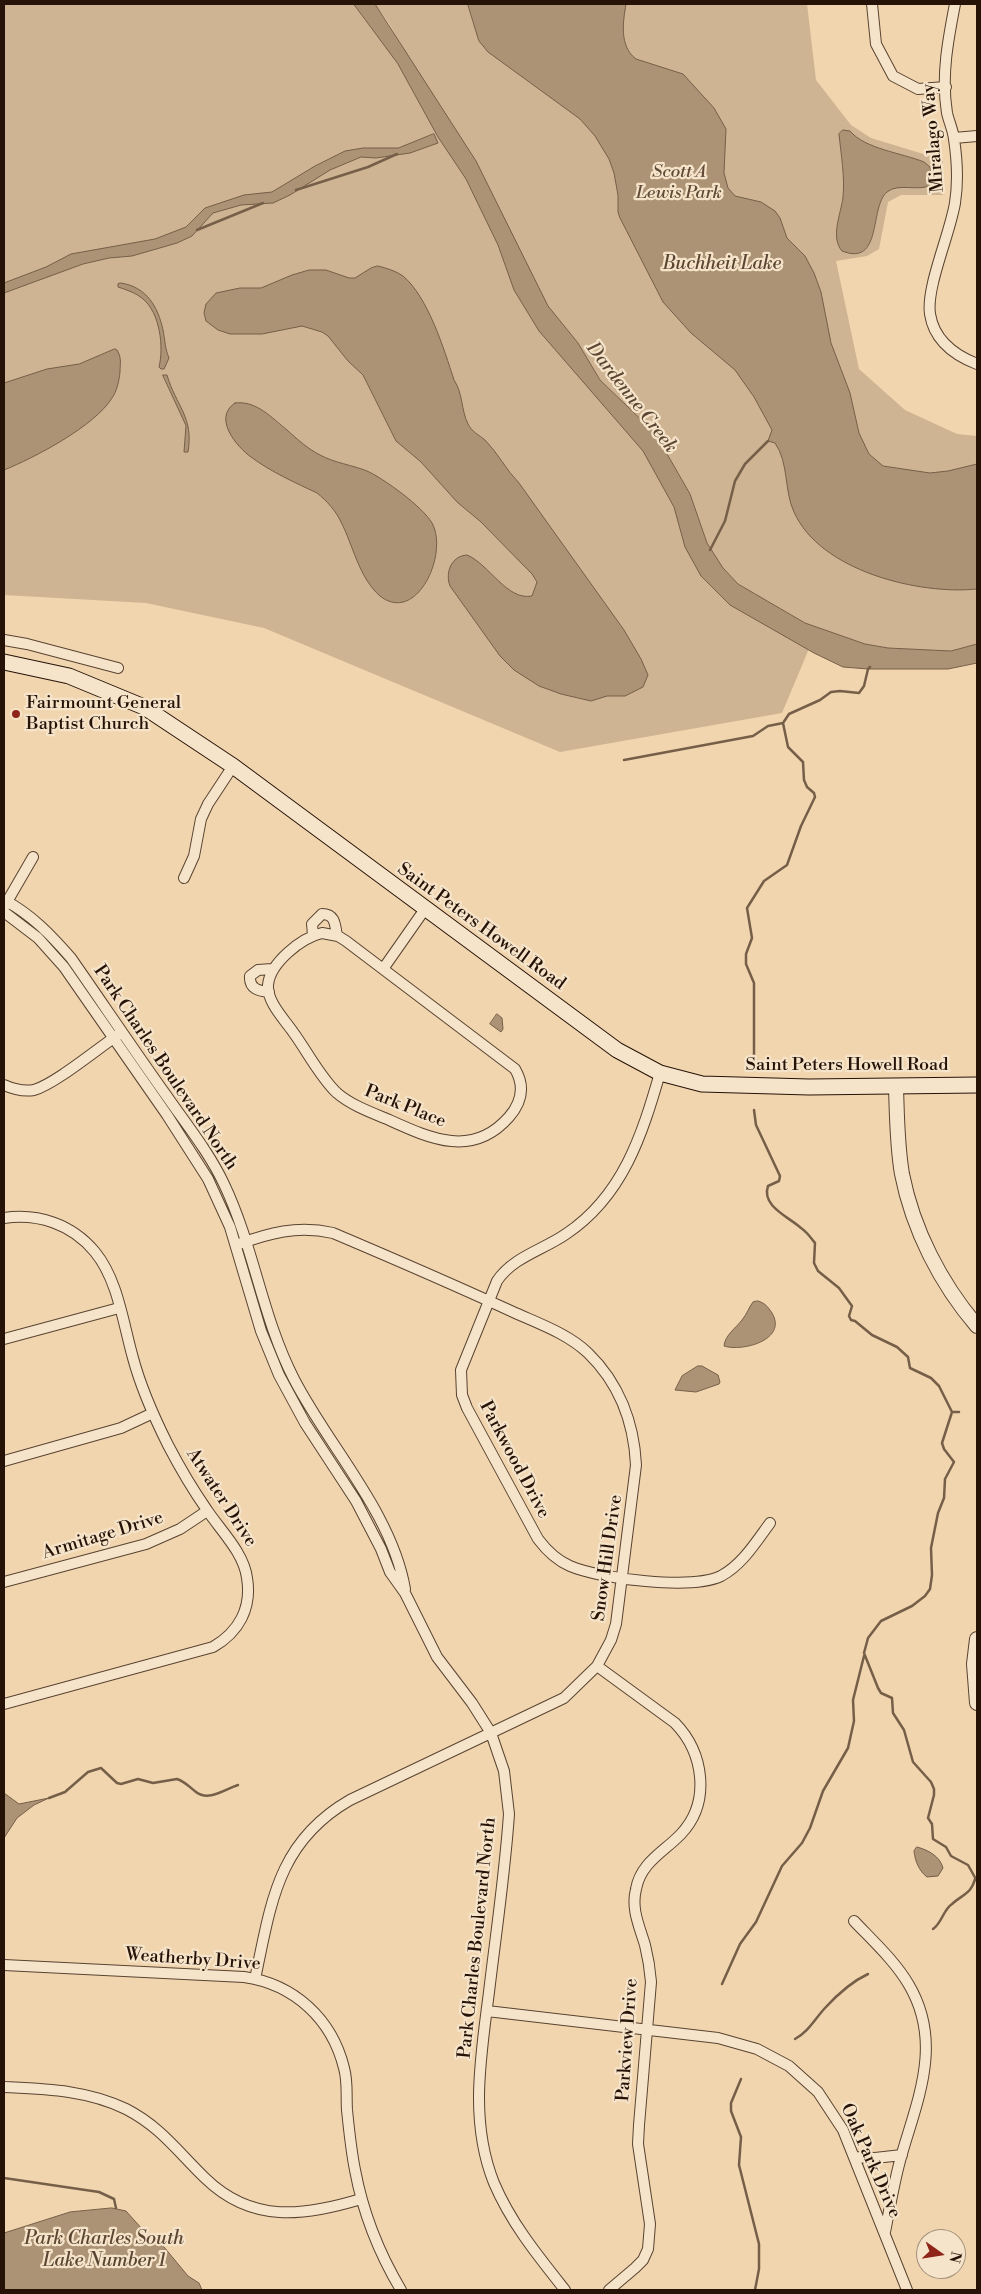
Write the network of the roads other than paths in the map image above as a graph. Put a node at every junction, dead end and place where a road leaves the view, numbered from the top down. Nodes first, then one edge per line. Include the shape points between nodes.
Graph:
1 (872, 4) edge
2 (955, 4) edge
3 (946, 87) junction
4 (977, 136) edge
5 (954, 138) junction
6 (977, 364) edge
7 (4, 640) edge
8 (4, 662) edge
9 (118, 668) dead end
10 (233, 766) junction
11 (33, 857) dead end
12 (184, 878) dead end
13 (5, 905) edge
14 (425, 909) junction
15 (313, 935) junction
16 (337, 936) junction
17 (272, 969) junction
18 (383, 969) junction
19 (269, 992) junction
20 (123, 1032) junction
21 (113, 1038) junction
22 (660, 1072) junction
23 (4, 1085) edge
24 (977, 1085) edge
25 (896, 1087) junction
26 (4, 1218) edge
27 (246, 1241) junction
28 (236, 1245) junction
29 (489, 1301) junction
30 (119, 1308) junction
31 (977, 1326) edge
32 (4, 1339) edge
33 (302, 1394) junction
34 (291, 1400) junction
35 (153, 1413) junction
36 (4, 1460) edge
37 (207, 1511) junction
38 (770, 1523) dead end
39 (623, 1578) junction
40 (4, 1582) edge
41 (405, 1593) junction
42 (977, 1639) edge
43 (597, 1666) junction
44 (977, 1703) edge
45 (4, 1704) edge
46 (490, 1733) junction
47 (854, 1921) dead end
48 (4, 1965) edge
49 (255, 1979) junction
50 (487, 2011) junction
51 (648, 2030) junction
52 (4, 2087) edge
53 (902, 2154) junction
54 (854, 2157) junction
55 (361, 2199) junction
56 (885, 2232) junction
57 (401, 2290) edge
58 (565, 2290) edge
59 (609, 2290) edge
60 (907, 2290) edge

1 - 3 street via 876,44 893,76 918,89
2 - 3 street, Miralago Way via 945,56
3 - 5 street, Miralago Way via 947,112
4 - 5 street
5 - 6 street, Miralago Way via 957,191 932,290 930,316 943,342 954,353
7 - 9 street
8 - 10 main road, Saint Peters Howell Road via 69,676 144,707
10 - 12 street via 201,819 194,856
10 - 14 main road, Saint Peters Howell Road
11 - 13 street
13 - 20 street, Park Charles Boulevard North via 27,914 57,942
13 - 21 street, Park Charles Boulevard North via 52,953
14 - 18 street
14 - 22 main road, Saint Peters Howell Road via 617,1050
15 - 16 street via 322,932
15 - 16 street via 312,924 322,914 328,914
15 - 17 street
16 - 18 street, Park Place
17 - 19 street
17 - 19 street via 258,970 250,976 257,991
18 - 19 street, Park Place via 516,1068 522,1084 519,1102 507,1119 489,1133 477,1139 454,1142 431,1138 347,1100 330,1086 273,1003
20 - 21 street
20 - 27 street, Park Charles Boulevard North via 211,1159 234,1206
21 - 23 street via 35,1090 24,1091
21 - 28 street, Park Charles Boulevard North via 199,1163 220,1202
22 - 25 main road, Saint Peters Howell Road via 702,1084
22 - 29 street, Parkwood Drive via 634,1153 614,1187 601,1204 567,1234 504,1271
24 - 25 main road, Saint Peters Howell Road
25 - 31 street via 900,1159 914,1216 945,1282
26 - 30 street, Atwater Drive via 36,1217 53,1222 83,1239 104,1266
27 - 28 street, Snow Hill Drive
27 - 29 street, Snow Hill Drive via 296,1229 333,1233
27 - 33 street, Park Charles Boulevard North via 274,1335
28 - 34 street, Park Charles Boulevard North via 261,1331
29 - 39 street, Snow Hill Drive via 568,1338 587,1352 613,1384 622,1401 632,1429 636,1466
29 - 39 street, Parkwood Drive via 461,1370 462,1395 467,1408 526,1519 548,1551 578,1569
30 - 32 street
30 - 35 street, Atwater Drive via 133,1360
33 - 34 street
33 - 41 street, Park Charles Boulevard North via 383,1528 401,1567
34 - 41 street, Park Charles Boulevard North via 356,1501 390,1572
35 - 36 street via 121,1428
35 - 37 street, Atwater Drive
37 - 40 street, Armitage Drive via 180,1529 146,1544
37 - 45 street, Atwater Drive via 244,1563 247,1607 234,1631 213,1647
38 - 39 street, Parkwood Drive via 741,1560 721,1576 696,1583
39 - 43 street, Snow Hill Drive via 616,1624
41 - 46 street, Park Charles Boulevard North via 437,1657
42 - 44 street via 974,1664
43 - 46 street, Snow Hill Drive via 564,1698
43 - 51 street, Parkview Drive via 679,1728 691,1743 700,1770 700,1796 690,1822 644,1868 636,1888 635,1912 649,1962 651,1982
46 - 49 street, Snow Hill Drive via 350,1800 323,1818 297,1847 279,1879
46 - 50 street, Park Charles Boulevard North via 504,1772 509,1814
47 - 53 street via 899,1970 918,2002 924,2020 927,2059
48 - 49 street, Weatherby Drive
49 - 55 street, Weatherby Drive via 298,1997 332,2036 344,2069 351,2147
50 - 51 street, Oak Park Drive
50 - 58 street, Park Charles Boulevard North via 478,2106 487,2162 513,2221
51 - 54 street, Oak Park Drive via 739,2042 774,2056 818,2092 843,2130
51 - 59 street, Parkview Drive via 638,2125 650,2224 648,2249 643,2260
52 - 55 street via 72,2092 126,2109 144,2119 175,2145 220,2191 257,2208 278,2213 313,2212
53 - 54 street
53 - 56 street
54 - 56 street, Oak Park Drive
55 - 57 street, Weatherby Drive via 373,2234
56 - 60 street, Oak Park Drive

